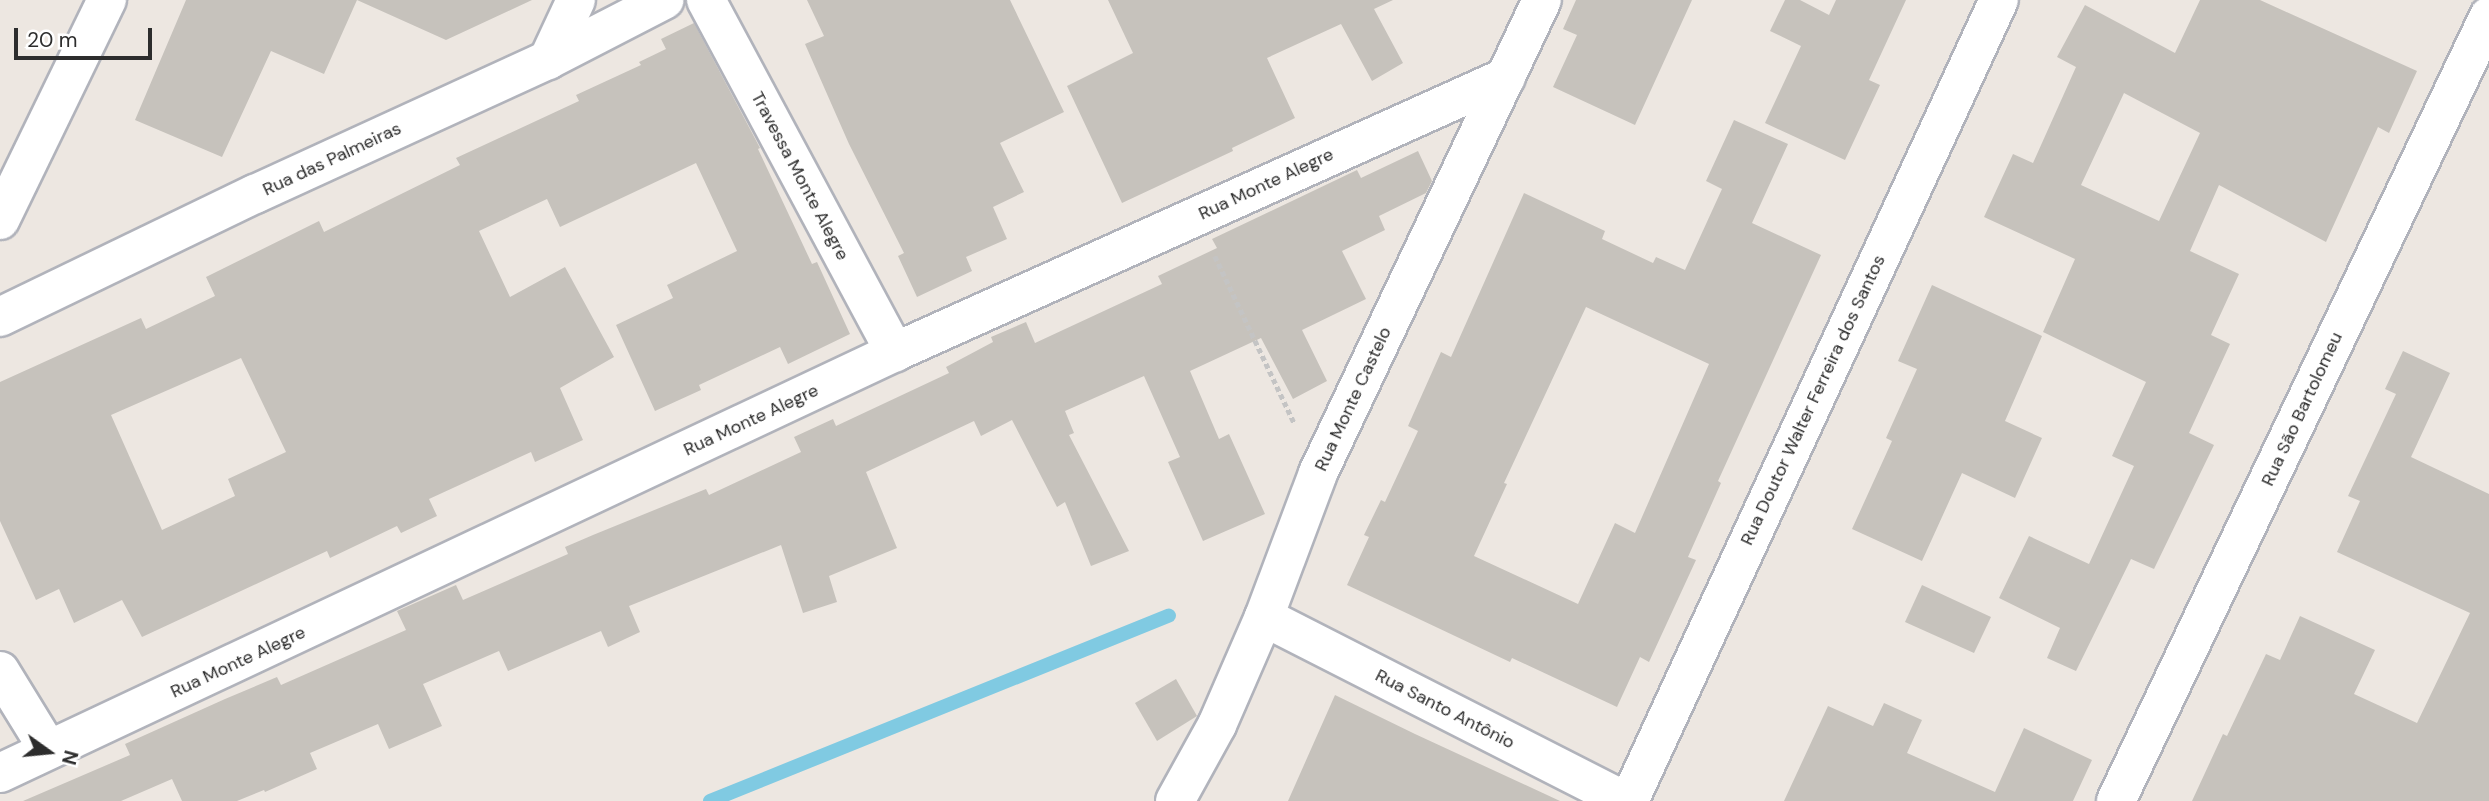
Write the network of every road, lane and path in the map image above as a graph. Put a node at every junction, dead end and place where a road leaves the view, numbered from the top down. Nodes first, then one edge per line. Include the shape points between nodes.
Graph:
1 (107, 0) edge
2 (576, 0) edge
3 (664, 0) edge
4 (706, 0) edge
5 (1542, 0) edge
6 (1999, 0) edge
7 (2489, 16) edge
8 (548, 60) junction
9 (1506, 77) junction
10 (1196, 217) junction
11 (0, 220) edge
12 (0, 317) edge
13 (895, 352) junction
14 (1318, 473) junction
15 (1264, 617) junction
16 (0, 671) edge
17 (48, 749) junction
18 (0, 773) edge
19 (1175, 801) edge
20 (1627, 801) edge
21 (2116, 801) edge

1 - 11 street
2 - 8 street
3 - 8 street, Rua das Palmeiras
4 - 13 street, Travessa Monte Alegre
5 - 9 street, Rua Monte Castelo
6 - 20 street, Rua Doutor Walter Ferreira dos Santos
7 - 21 street, Rua São Bartolomeu
8 - 12 street, Rua das Palmeiras
9 - 10 street, Rua Monte Alegre
9 - 14 street, Rua Monte Castelo
10 - 13 street, Rua Monte Alegre
10 - 14 path
13 - 17 street, Rua Monte Alegre
14 - 15 street, Rua Monte Castelo
15 - 19 street, Rua Monte Castelo via 1217,725
15 - 20 street, Rua Santo Antônio
16 - 17 street
17 - 18 street, Rua Monte Alegre

